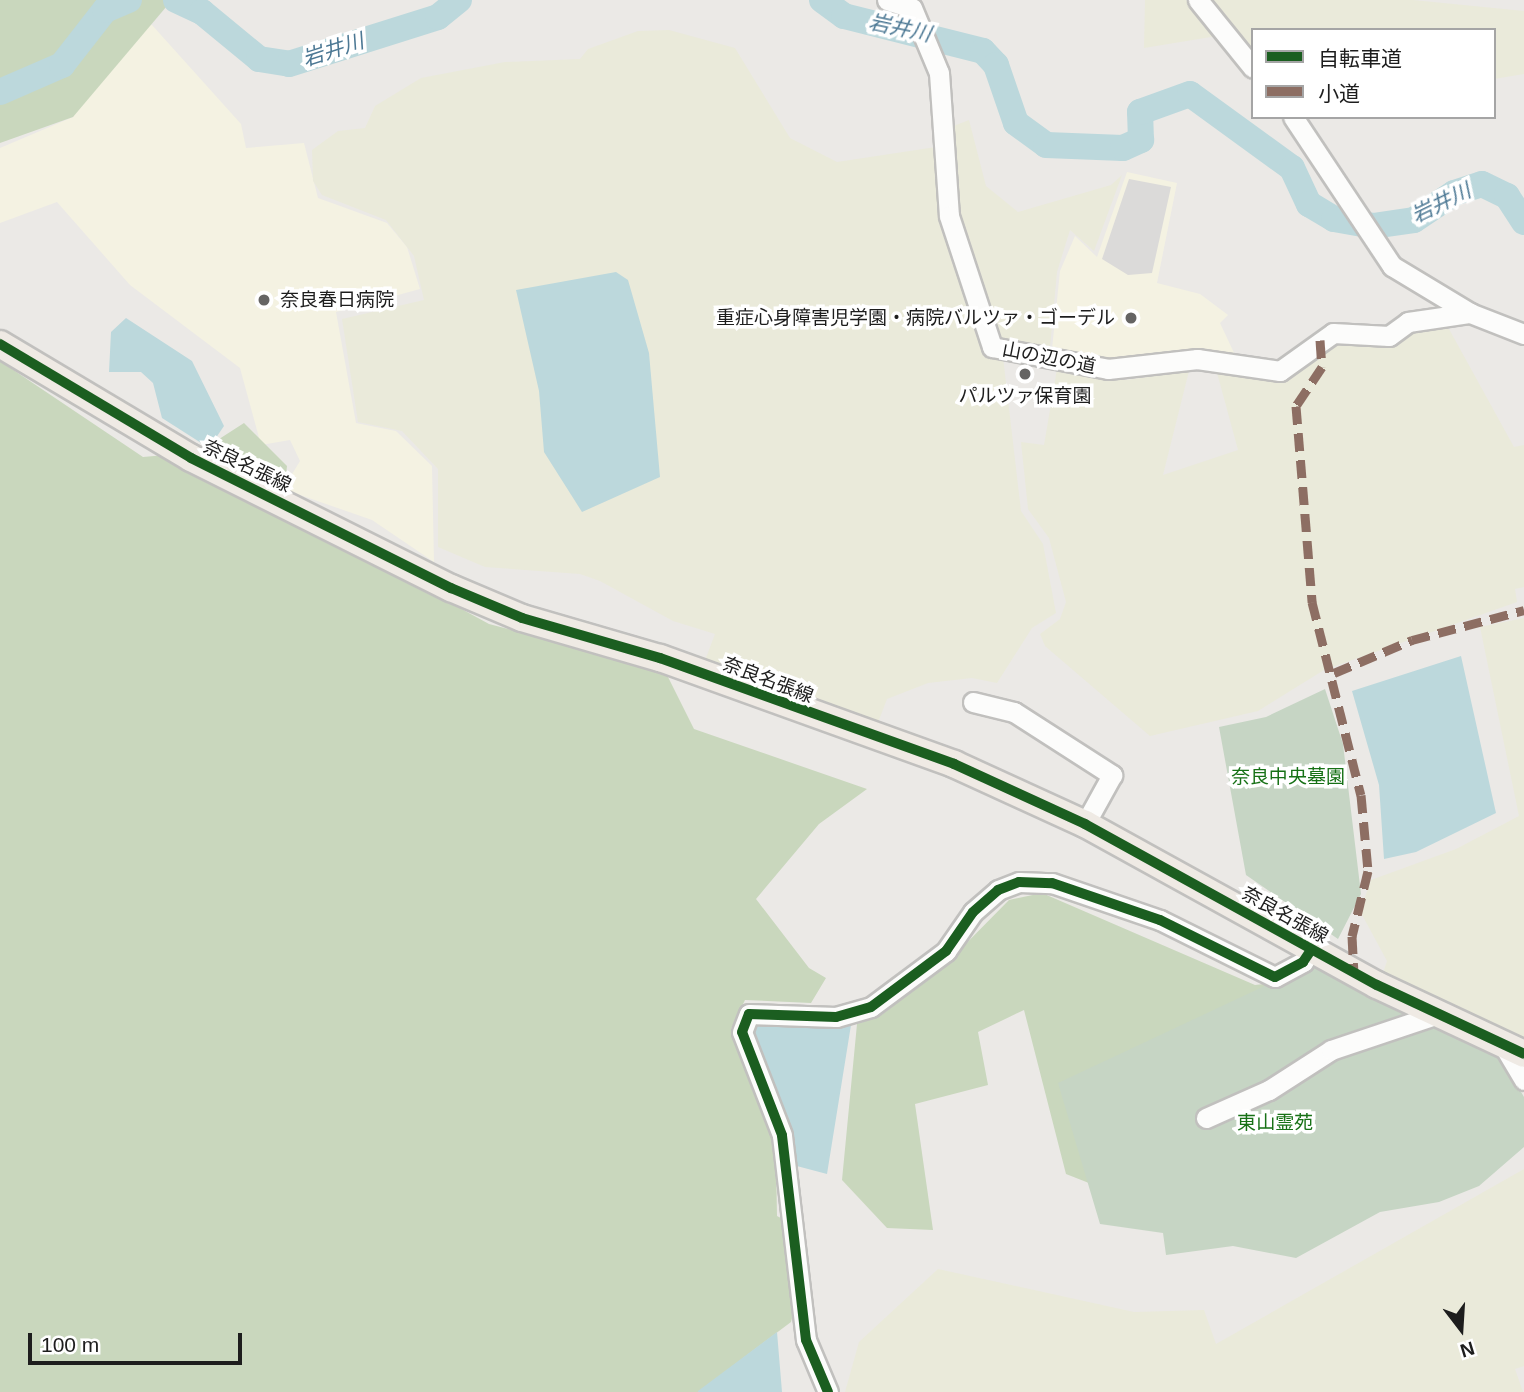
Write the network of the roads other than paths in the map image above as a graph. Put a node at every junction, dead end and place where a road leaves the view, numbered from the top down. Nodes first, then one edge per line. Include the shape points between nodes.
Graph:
1 (887, 0) edge
2 (1198, 0) edge
3 (1251, 66) edge
4 (1294, 119) edge
5 (1470, 313) junction
6 (1524, 334) edge
7 (0, 344) edge
8 (973, 702) dead end
9 (1085, 824) junction
10 (1311, 950) junction
11 (1438, 1014) junction
12 (1513, 1049) edge
13 (1524, 1080) edge
14 (1206, 1118) dead end
15 (828, 1392) edge

1 - 5 street, 山の辺の道 via 912,8 939,73 949,216 992,347 1108,369 1197,359 1280,371 1333,333 1389,336 1408,322
2 - 3 street
4 - 5 street via 1392,266
5 - 6 street
7 - 9 main road, 奈良名張線 via 191,458 451,588 522,618 660,658 954,764
8 - 9 street via 1014,712 1112,775
9 - 10 main road, 奈良名張線
10 - 11 main road, 奈良名張線
10 - 15 street via 1275,977 1160,920 1052,883 1019,882 998,890 946,951 871,1007 836,1017 749,1014 742,1032 782,1135 806,1340
11 - 12 main road, 奈良名張線
11 - 14 street via 1331,1050 1269,1090
12 - 13 street

